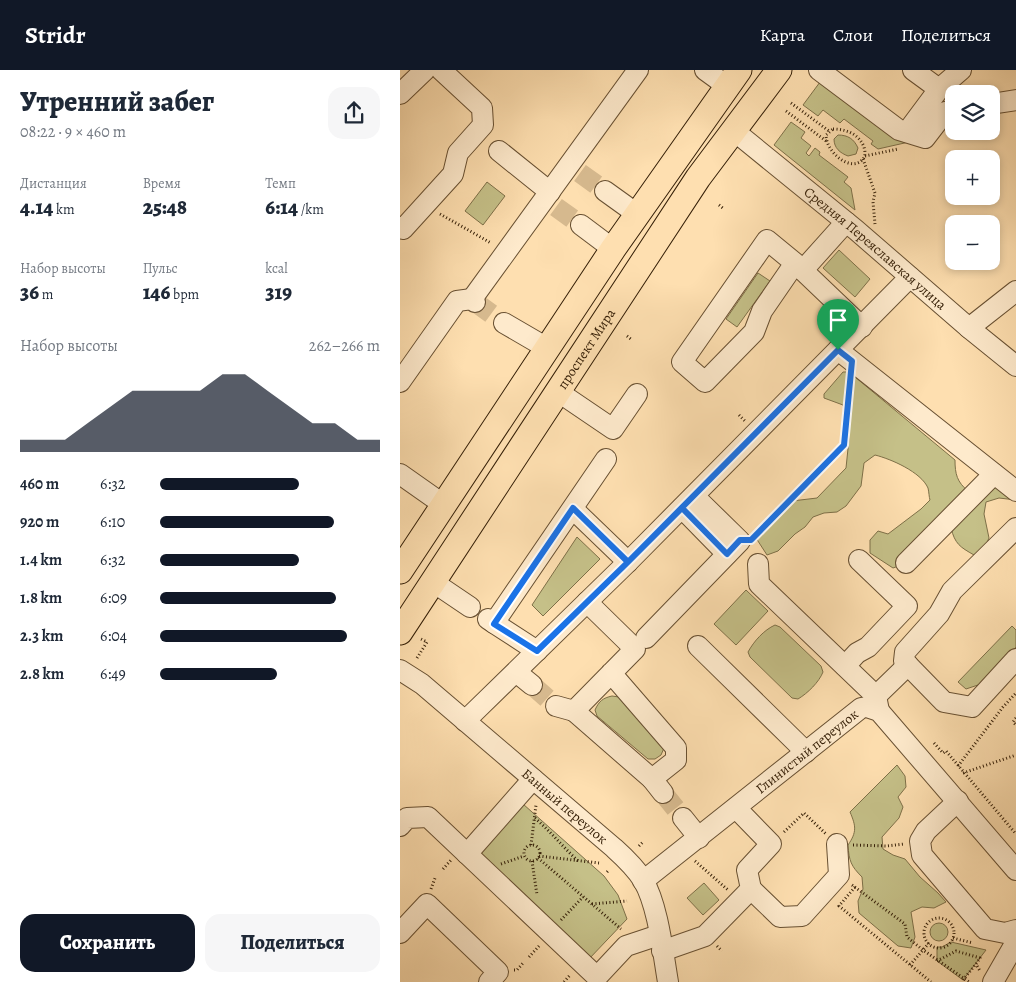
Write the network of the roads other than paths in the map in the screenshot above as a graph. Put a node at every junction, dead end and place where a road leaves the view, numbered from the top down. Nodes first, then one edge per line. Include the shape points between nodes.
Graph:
1 (425, 70) edge
2 (441, 70) edge
3 (638, 70) edge
4 (706, 70) edge
5 (779, 70) edge
6 (819, 70) edge
7 (913, 70) edge
8 (961, 70) edge
9 (733, 78) edge
10 (939, 89) junction
11 (400, 94) edge
12 (1016, 100) edge
13 (1000, 103) edge
14 (945, 112) edge
15 (733, 130) junction
16 (907, 132) junction
17 (499, 151) dead end
18 (606, 191) tunnel mouth
19 (550, 200) junction
20 (637, 214) junction
21 (846, 222) junction
22 (581, 225) tunnel mouth
23 (400, 226) edge
24 (613, 249) junction
25 (799, 267) junction
26 (910, 277) junction
27 (1016, 290) edge
28 (504, 323) tunnel mouth
29 (862, 327) junction
30 (969, 328) junction
31 (547, 348) junction
32 (845, 356) junction
33 (1016, 366) edge
34 (400, 382) edge
35 (557, 391) junction
36 (637, 394) dead end
37 (611, 445) junction
38 (400, 474) edge
39 (994, 474) junction
40 (1016, 491) edge
41 (688, 502) junction
42 (444, 506) junction
43 (573, 508) junction
44 (1016, 528) edge
45 (859, 560) dead end
46 (628, 562) junction
47 (906, 563) dead end
48 (758, 564) dead end
49 (400, 571) edge
50 (433, 582) junction
51 (587, 602) junction
52 (470, 607) dead end
53 (409, 635) edge
54 (646, 638) dead end
55 (698, 646) dead end
56 (537, 651) junction
57 (1016, 659) edge
58 (908, 665) junction
59 (845, 666) junction
60 (400, 670) edge
61 (516, 672) junction
62 (611, 673) junction
63 (532, 685) tunnel mouth
64 (877, 703) junction
65 (465, 721) junction
66 (806, 752) junction
67 (533, 779) junction
68 (958, 802) junction
69 (736, 808) junction
70 (688, 815) tunnel mouth
71 (400, 826) edge
72 (703, 834) junction
73 (837, 844) dead end
74 (467, 854) junction
75 (1016, 870) edge
76 (643, 881) junction
77 (746, 894) junction
78 (1016, 930) edge
79 (400, 933) edge
80 (1016, 942) edge
81 (661, 943) junction
82 (988, 979) edge
83 (488, 982) edge
84 (668, 982) edge

1 - 11 street
2 - 23 street via 482,108 483,125 458,153 453,174 402,229
3 - 19 street via 575,169
4 - 9 street
5 - 15 main road, проспект Мира
6 - 16 street via 899,130
7 - 10 street
8 - 10 street
9 - 20 main road
10 - 16 street
12 - 13 street
14 - 16 street via 925,138
15 - 21 street, Средняя Переяславская улица
15 - 35 main road, проспект Мира
17 - 19 street
18 - 20 street
19 - 34 street via 507,252 474,301 457,301
20 - 24 main road
21 - 25 street
21 - 26 street, Средняя Переяславская улица
22 - 24 street
24 - 31 main road
25 - 25 street via 762,311 754,332 706,382 682,362 767,240
25 - 29 street
26 - 29 street
26 - 30 street, Средняя Переяславская улица
27 - 30 street
28 - 31 street
29 - 32 street
30 - 33 street, Средняя Переяславская улица
31 - 42 main road
32 - 39 street
32 - 41 street
35 - 37 street
35 - 50 main road, проспект Мира
36 - 37 street
37 - 43 street
38 - 42 street
39 - 40 street
39 - 47 street
41 - 46 street
41 - 54 street via 734,547
42 - 49 main road
43 - 46 street
43 - 56 street via 491,621
44 - 58 street via 952,592 939,614 905,652 904,661
45 - 59 street via 907,606
46 - 51 street
48 - 59 street via 759,584
50 - 52 street
50 - 53 main road, проспект Мира
51 - 56 street
51 - 62 street via 635,649
55 - 66 street
56 - 61 street
57 - 58 street via 972,706 944,702
58 - 64 street
59 - 64 street
60 - 65 street, Банный переулок via 422,684
61 - 63 street
61 - 65 street
62 - 62 street via 676,748 676,760 658,786 565,709
64 - 66 street, Глинистый переулок via 861,708
64 - 68 street, Глинистый переулок
65 - 67 street, Банный переулок
66 - 69 street, Глинистый переулок
67 - 74 street
67 - 76 street, Банный переулок via 625,858
68 - 75 street, Глинистый переулок
68 - 78 street via 926,831 920,841 922,855 985,929 1005,933
69 - 72 street, Глинистый переулок
69 - 77 street via 772,844 747,870
70 - 72 street
71 - 74 street via 407,818 428,817
72 - 76 street, Глинистый переулок
73 - 77 street via 847,881 802,916 780,918
74 - 81 street via 597,977 626,946 636,942
76 - 81 street, Банный переулок
77 - 81 street via 705,936
79 - 83 street via 427,904 498,972
80 - 82 street
81 - 84 street, Банный переулок

